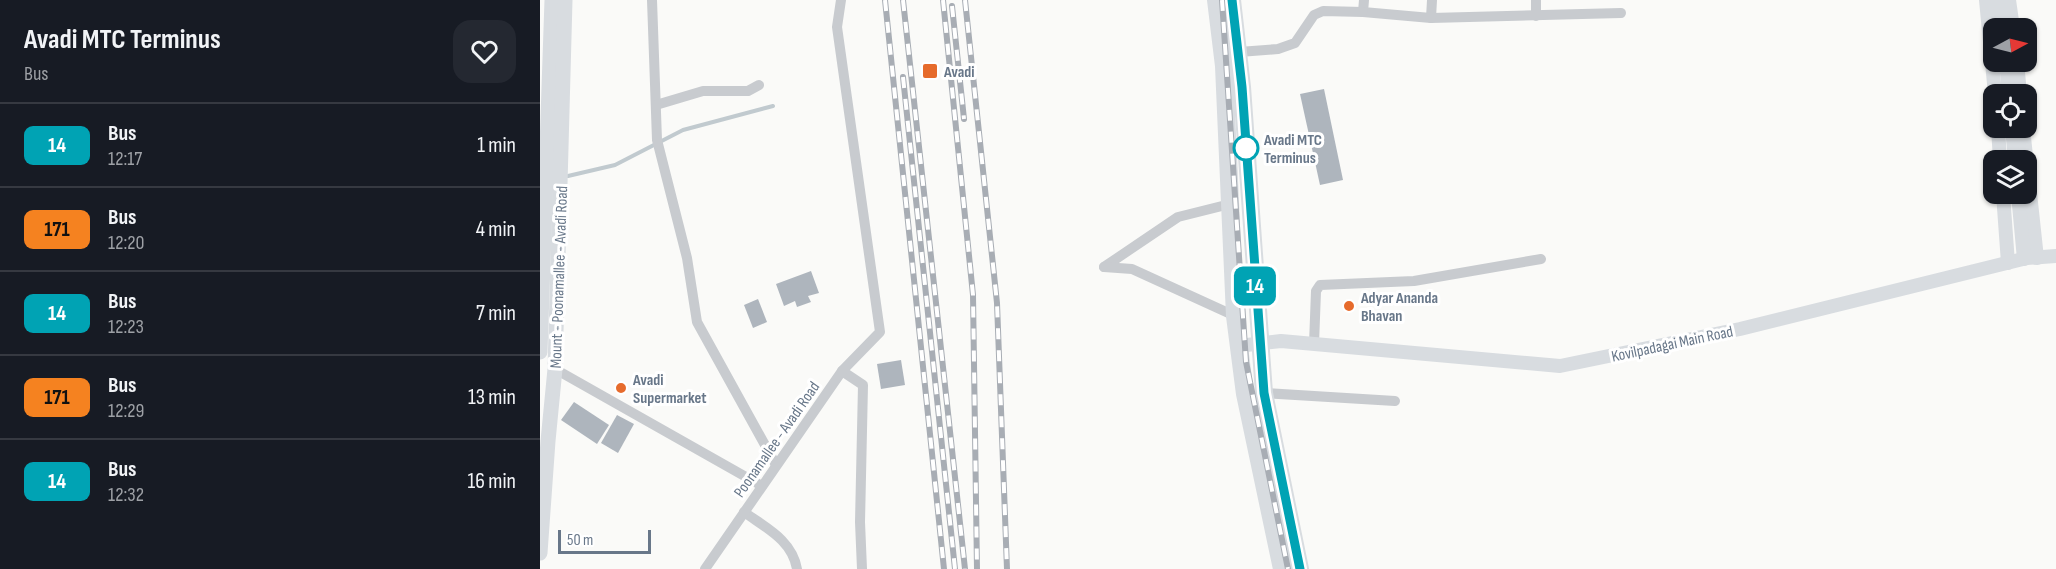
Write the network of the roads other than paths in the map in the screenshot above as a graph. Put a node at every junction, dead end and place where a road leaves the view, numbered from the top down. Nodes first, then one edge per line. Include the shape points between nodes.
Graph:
1 (552, 0) edge
2 (565, 0) edge
3 (652, 0) edge
4 (841, 0) edge
5 (1216, 0) edge
6 (1232, 0) edge
7 (1364, 0) edge
8 (1432, 0) edge
9 (1536, 0) edge
10 (1986, 0) edge
11 (1998, 0) edge
12 (2009, 0) edge
13 (1363, 12) junction
14 (1621, 13) dead end
15 (1536, 16) junction
16 (1431, 18) junction
17 (2001, 18) edge
18 (2012, 18) edge
19 (1239, 52) junction
20 (1994, 84) edge
21 (759, 85) dead end
22 (656, 105) junction
23 (2024, 138) edge
24 (1230, 204) junction
25 (2004, 204) edge
26 (2020, 204) edge
27 (2056, 256) edge
28 (2031, 258) junction
29 (1541, 259) dead end
30 (2008, 263) junction
31 (1234, 316) junction
32 (1259, 342) junction
33 (1314, 344) junction
34 (1238, 346) junction
35 (540, 352) edge
36 (555, 369) junction
37 (842, 371) junction
38 (1264, 393) junction
39 (1395, 401) dead end
40 (544, 440) edge
41 (776, 465) junction
42 (762, 486) junction
43 (744, 512) junction
44 (540, 553) edge
45 (705, 569) edge
46 (797, 569) edge
47 (862, 569) edge
48 (1282, 569) edge
49 (1300, 569) edge

1 - 35 main road, Mount - Poonamallee - Avadi Road
2 - 36 main road, Mount - Poonamallee - Avadi Road
3 - 22 street
4 - 37 street, Poonamallee - Avadi Road via 837,27 880,332
5 - 24 highway via 1224,66
6 - 19 highway
7 - 13 street
8 - 16 street
9 - 15 street
10 - 20 main road
11 - 17 main road
12 - 18 main road
13 - 16 street
13 - 19 street via 1323,11 1314,15 1295,43 1278,49
14 - 15 street
15 - 16 street
19 - 32 highway
21 - 22 street via 748,91 703,91
22 - 41 street via 661,164 687,258 697,322
23 - 28 main road
24 - 31 highway
24 - 31 street via 1178,217 1104,267 1132,269
25 - 30 main road
26 - 28 main road
27 - 28 main road, Kovilpadagai Main Road
28 - 30 main road, Kovilpadagai Main Road
29 - 33 street via 1414,281 1320,285 1316,291
30 - 33 main road, Kovilpadagai Main Road via 1740,328 1560,366
31 - 34 highway
32 - 33 main road, Kovilpadagai Main Road
32 - 34 main road, Kovilpadagai Main Road
32 - 38 highway
34 - 48 highway
36 - 40 main road, Mount - Poonamallee - Avadi Road
36 - 42 street
37 - 41 street, Poonamallee - Avadi Road
37 - 47 street via 863,385
38 - 39 street
38 - 49 highway
40 - 44 main road, Mount - Poonamallee - Avadi Road
41 - 42 street, Poonamallee - Avadi Road
42 - 43 street, Poonamallee - Avadi Road
43 - 45 street, Poonamallee - Avadi Road
43 - 46 street via 782,539 793,553

